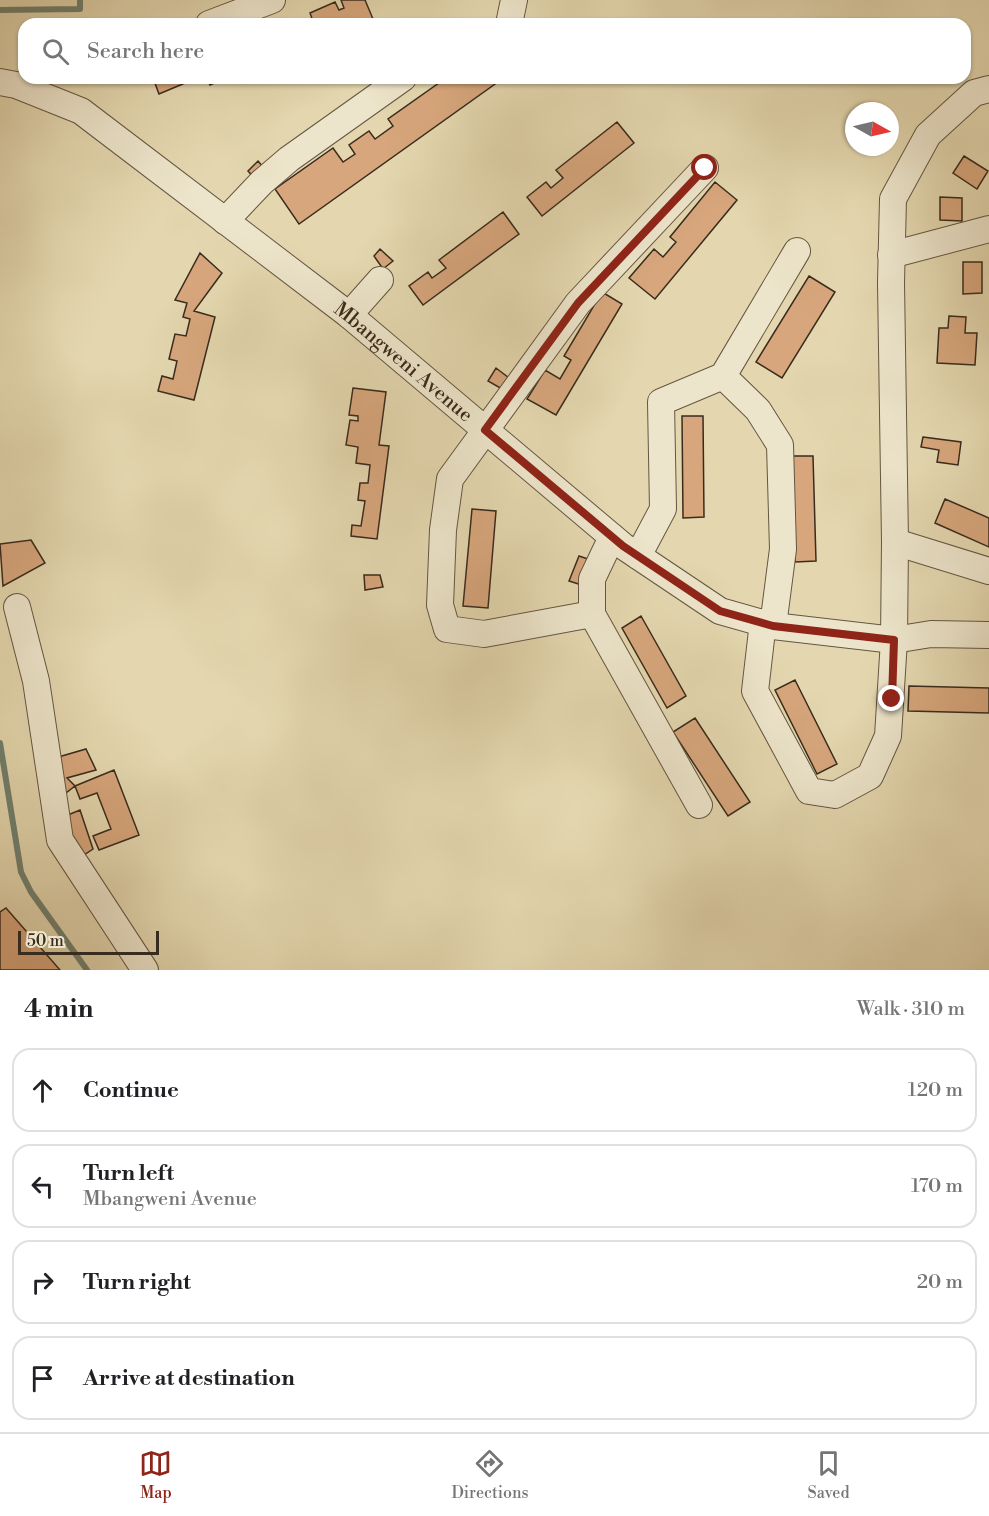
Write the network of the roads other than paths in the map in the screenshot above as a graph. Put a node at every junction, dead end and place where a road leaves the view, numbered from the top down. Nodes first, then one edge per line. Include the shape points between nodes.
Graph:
1 (272, 0) edge
2 (514, 0) edge
3 (225, 18) edge
4 (510, 18) edge
5 (0, 82) edge
6 (395, 84) edge
7 (989, 89) edge
8 (705, 168) dead end
9 (225, 221) junction
10 (989, 229) edge
11 (797, 251) dead end
12 (891, 255) junction
13 (380, 280) dead end
14 (349, 315) junction
15 (723, 376) junction
16 (485, 430) junction
17 (612, 537) junction
18 (896, 542) junction
19 (638, 556) junction
20 (989, 571) edge
21 (17, 607) dead end
22 (592, 614) junction
23 (768, 624) junction
24 (989, 635) edge
25 (894, 640) junction
26 (699, 805) dead end
27 (145, 970) edge

1 - 3 street
2 - 4 street
5 - 9 street, Mbangweni Avenue via 81,111
6 - 9 street via 289,159
7 - 12 street via 974,93 928,135 893,199
8 - 16 street via 578,303
9 - 14 street, Mbangweni Avenue
10 - 12 street
11 - 15 street
12 - 18 street
13 - 14 street
14 - 16 street, Mbangweni Avenue
15 - 19 street via 661,402 663,510
15 - 23 street via 758,410 780,445 783,549
16 - 17 street, Mbangweni Avenue
16 - 22 street via 450,480 442,530 440,605 447,629 484,634
17 - 19 street, Mbangweni Avenue
17 - 22 street via 592,579
18 - 20 street
18 - 25 street
19 - 23 street, Mbangweni Avenue via 720,611
21 - 27 street via 36,681 60,840
22 - 26 street
23 - 25 street, Mbangweni Avenue
23 - 25 street via 755,691 808,791 826,794 836,795 870,776 888,736
24 - 25 street, Mbangweni Avenue via 931,634

